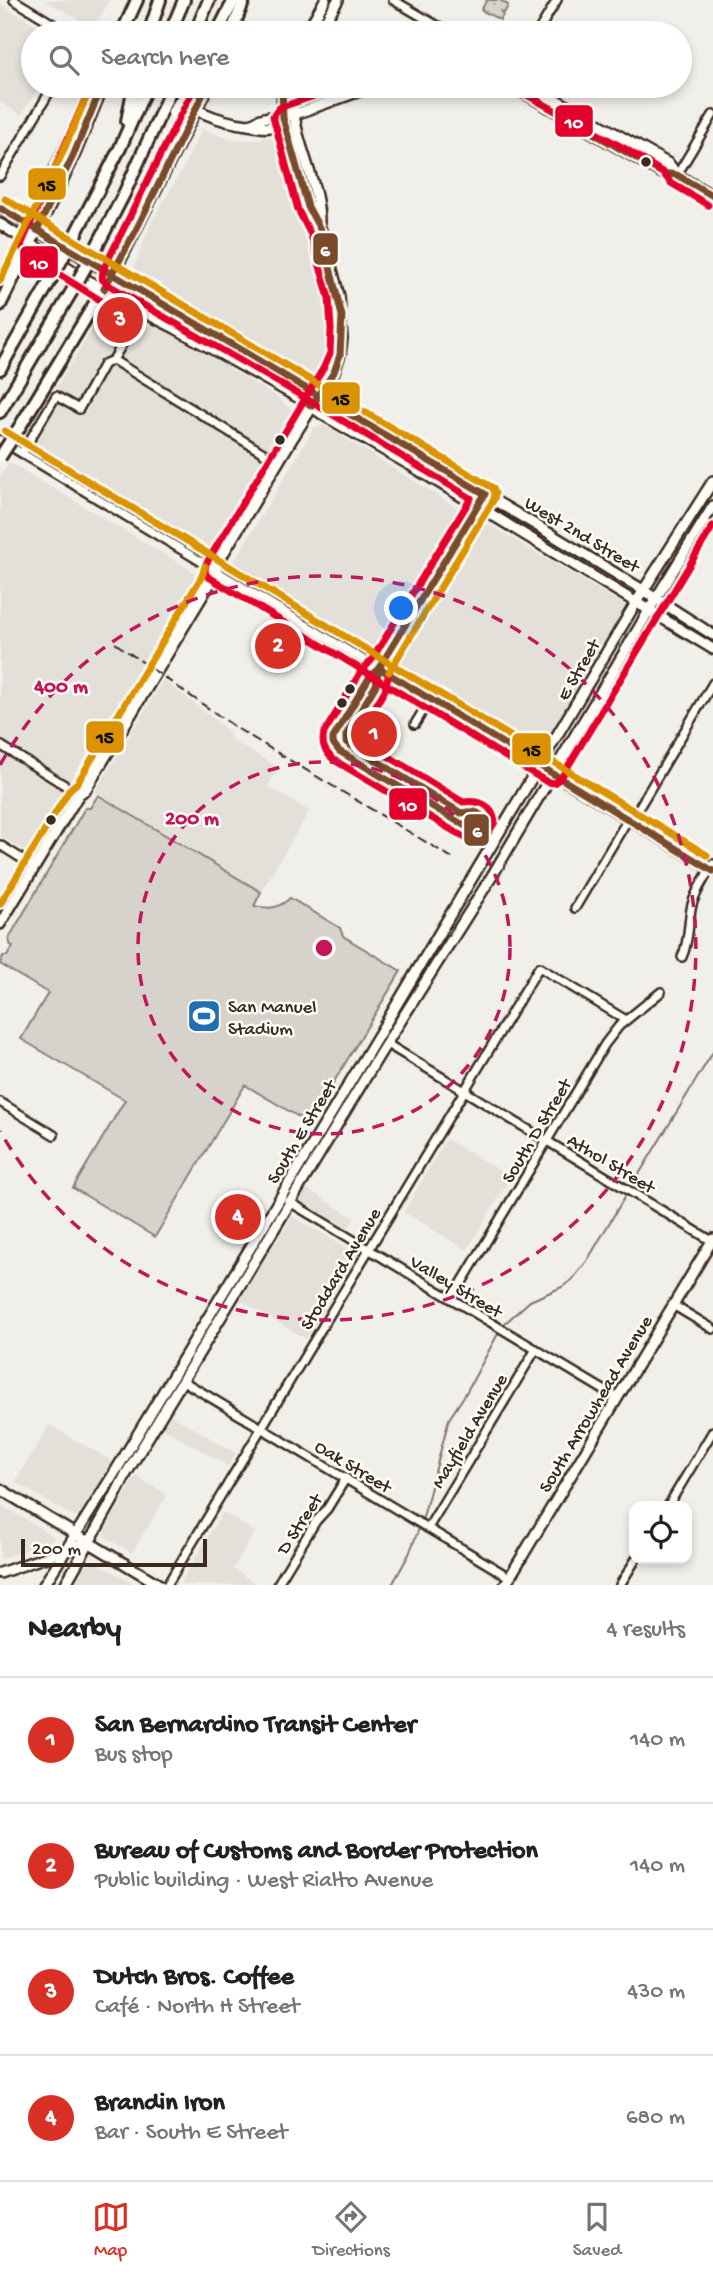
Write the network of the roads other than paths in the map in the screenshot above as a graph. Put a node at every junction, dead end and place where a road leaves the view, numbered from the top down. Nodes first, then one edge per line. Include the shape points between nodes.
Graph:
1 (13, 0) edge
2 (137, 0) edge
3 (160, 0) edge
4 (184, 0) edge
5 (209, 0) edge
6 (234, 0) edge
7 (244, 0) edge
8 (325, 0) edge
9 (338, 0) edge
10 (393, 0) edge
11 (557, 0) edge
12 (48, 21) edge
13 (127, 21) edge
14 (153, 21) edge
15 (175, 21) edge
16 (200, 21) edge
17 (224, 21) edge
18 (236, 21) edge
19 (313, 21) edge
20 (325, 21) edge
21 (427, 21) edge
22 (544, 21) edge
23 (45, 98) edge
24 (97, 98) edge
25 (132, 98) edge
26 (142, 98) edge
27 (170, 98) edge
28 (176, 98) edge
29 (179, 98) edge
30 (201, 98) edge
31 (284, 98) edge
32 (292, 98) edge
33 (341, 98) edge
34 (533, 98) edge
35 (553, 98) edge
36 (195, 109) junction
37 (167, 111) junction
38 (713, 115) edge
39 (288, 117) junction
40 (123, 141) junction
41 (677, 175) junction
42 (0, 176) edge
43 (713, 196) edge
44 (0, 208) edge
45 (0, 224) edge
46 (37, 230) junction
47 (30, 244) junction
48 (112, 275) junction
49 (103, 290) junction
50 (0, 304) edge
51 (140, 311) junction
52 (175, 328) junction
53 (212, 334) junction
54 (113, 360) junction
55 (0, 369) edge
56 (318, 395) junction
57 (312, 406) junction
58 (0, 412) edge
59 (0, 440) edge
60 (22, 453) junction
61 (0, 457) edge
62 (278, 462) junction
63 (713, 481) edge
64 (485, 495) junction
65 (478, 506) junction
66 (713, 506) edge
67 (215, 569) junction
68 (643, 590) junction
69 (656, 599) junction
70 (636, 603) junction
71 (649, 611) junction
72 (713, 635) edge
73 (710, 646) edge
74 (379, 668) junction
75 (713, 682) edge
76 (430, 699) junction
77 (415, 724) dead end
78 (0, 745) edge
79 (540, 765) junction
80 (552, 773) junction
81 (79, 794) junction
82 (630, 820) junction
83 (0, 845) edge
84 (35, 867) junction
85 (712, 868) edge
86 (575, 908) dead end
87 (0, 924) edge
88 (682, 957) dead end
89 (661, 992) dead end
90 (626, 1020) junction
91 (387, 1044) junction
92 (464, 1092) junction
93 (0, 1102) edge
94 (54, 1135) dead end
95 (547, 1141) junction
96 (280, 1197) junction
97 (291, 1203) junction
98 (712, 1240) edge
99 (369, 1250) junction
100 (452, 1299) junction
101 (673, 1305) junction
102 (713, 1329) edge
103 (536, 1349) junction
104 (183, 1381) junction
105 (617, 1398) junction
106 (261, 1428) junction
107 (713, 1431) edge
108 (346, 1478) junction
109 (0, 1489) edge
110 (671, 1501) edge
111 (423, 1525) junction
112 (76, 1534) junction
113 (89, 1542) junction
114 (64, 1551) junction
115 (633, 1564) edge
116 (0, 1573) edge
117 (507, 1581) edge
118 (44, 1585) edge
119 (65, 1585) edge
120 (160, 1585) edge
121 (167, 1585) edge
122 (277, 1585) edge
123 (620, 1585) edge

1 - 12 street
2 - 13 highway
3 - 14 highway
4 - 15 highway
5 - 16 highway
6 - 17 highway
7 - 18 highway
8 - 19 main road
9 - 20 main road
10 - 21 street
11 - 22 street
23 - 42 street
24 - 46 highway
25 - 40 highway
26 - 40 highway
27 - 37 highway, bridge
28 - 36 main road
29 - 37 highway, bridge
30 - 36 highway
31 - 39 main road
32 - 39 main road
33 - 39 main road
34 - 41 main road via 662,173
35 - 41 main road via 669,164
36 - 39 main road via 226,122 250,125 258,119
36 - 48 highway
37 - 58 highway, bridge via 156,124 95,250
38 - 41 street
39 - 56 main road via 320,207 319,225 338,296 340,355
40 - 55 highway, bridge
41 - 43 main road
44 - 46 main road, West 2nd Street
45 - 47 main road, West 2nd Street
46 - 47 highway
46 - 48 main road, West 2nd Street
47 - 49 main road, West 2nd Street
47 - 50 highway
48 - 49 highway
48 - 53 main road, West 2nd Street
49 - 51 main road, West 2nd Street
49 - 61 highway, bridge
51 - 52 main road, West 2nd Street
51 - 54 street
52 - 53 main road via 207,338
52 - 57 main road, West 2nd Street
53 - 56 main road, West 2nd Street
54 - 60 street via 104,364 79,409 57,396
54 - 62 street
56 - 57 main road
56 - 64 main road, West 2nd Street
57 - 62 main road
57 - 65 main road, West 2nd Street
59 - 60 street
60 - 67 street
62 - 67 main road
63 - 68 main road, E Street
64 - 65 street
64 - 68 main road, West 2nd Street
65 - 70 main road, West 2nd Street
65 - 74 street
66 - 69 main road, E Street
67 - 74 street
67 - 81 main road
68 - 69 main road, West 2nd Street
68 - 70 main road, E Street
69 - 71 main road, E Street
69 - 72 main road, West 2nd Street
70 - 71 main road, West 2nd Street
70 - 79 main road, E Street
71 - 73 main road, West 2nd Street
71 - 80 main road, E Street
74 - 76 street
75 - 82 street
76 - 77 street
76 - 79 street
78 - 81 street
79 - 80 street
79 - 96 main road, South E Street
80 - 82 street
80 - 91 main road, South E Street
81 - 84 main road
82 - 85 street
82 - 86 street
83 - 84 street
84 - 87 main road
85 - 88 street via 692,906
89 - 90 street, South D Street
90 - 92 street, Stoddard Avenue via 538,967
90 - 95 street, South D Street via 605,1044
91 - 92 street, Athol Street
91 - 97 main road, South E Street
92 - 95 street, Athol Street
92 - 99 street, Stoddard Avenue
93 - 94 street
95 - 98 street, Athol Street
95 - 100 street, South D Street
96 - 97 street, Valley Street
96 - 112 main road, South E Street
97 - 99 street, Valley Street
97 - 104 main road, South E Street
98 - 101 main road, South Arrowhead Avenue
99 - 100 street, Valley Street
99 - 106 street, Stoddard Avenue
100 - 103 street, Valley Street
101 - 102 street
101 - 105 main road, South Arrowhead Avenue
103 - 105 street, Valley Street
103 - 111 street, Mayfield Avenue
104 - 106 street, Oak Street
104 - 113 main road, South E Street
105 - 117 main road, South Arrowhead Avenue
106 - 108 street, Oak Street
106 - 121 street, Stoddard Avenue
107 - 110 street
108 - 111 street, Oak Street
108 - 122 street, D Street
109 - 112 main road
111 - 117 street, Oak Street
112 - 113 main road
112 - 114 main road, South E Street
113 - 114 main road
113 - 119 main road, South E Street
113 - 120 main road
114 - 116 main road
114 - 118 main road, South E Street
115 - 123 street

